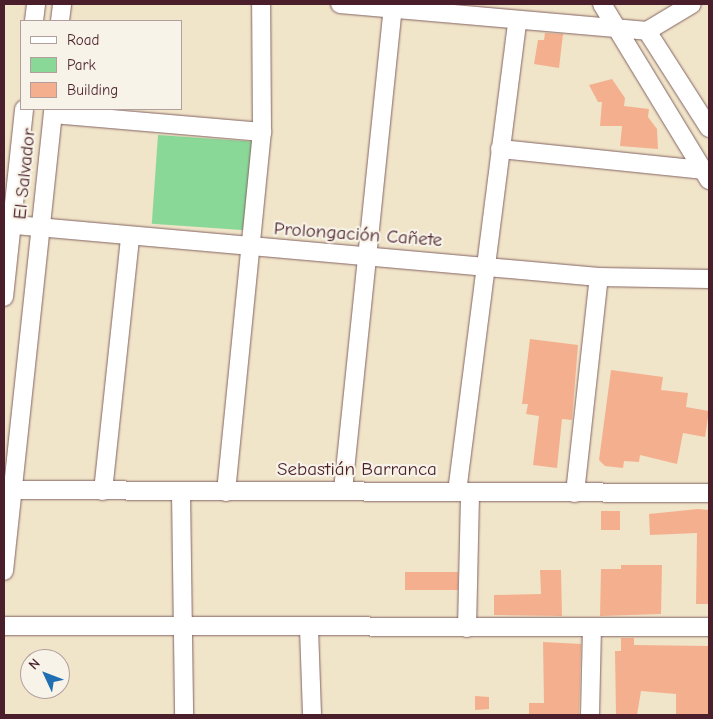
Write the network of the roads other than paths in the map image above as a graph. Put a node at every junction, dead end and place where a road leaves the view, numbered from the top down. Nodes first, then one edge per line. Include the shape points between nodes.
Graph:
1 (36, 4) edge
2 (62, 4) edge
3 (261, 4) edge
4 (340, 4) edge
5 (602, 4) edge
6 (692, 4) edge
7 (394, 8) junction
8 (34, 20) edge
9 (60, 20) edge
10 (517, 23) junction
11 (614, 28) junction
12 (646, 31) junction
13 (24, 110) edge
14 (53, 111) edge
15 (709, 128) edge
16 (262, 132) junction
17 (500, 149) junction
18 (706, 175) edge
19 (7, 224) edge
20 (41, 228) junction
21 (130, 238) junction
22 (250, 249) junction
23 (366, 257) junction
24 (486, 266) junction
25 (599, 277) junction
26 (709, 279) edge
27 (4, 297) edge
28 (8, 490) edge
29 (343, 490) junction
30 (103, 491) junction
31 (181, 492) junction
32 (226, 492) junction
33 (463, 492) junction
34 (575, 493) junction
35 (709, 493) edge
36 (4, 571) edge
37 (4, 626) edge
38 (709, 627) edge
39 (185, 628) junction
40 (309, 628) junction
41 (467, 628) junction
42 (592, 629) junction
43 (184, 715) edge
44 (312, 715) edge
45 (590, 715) edge

1 - 8 street
2 - 9 street
3 - 16 street
4 - 7 street
5 - 11 street
6 - 12 street
7 - 10 street
7 - 23 street
10 - 11 street
10 - 17 street
11 - 12 street
11 - 18 street
12 - 15 street
13 - 19 street, El Salvador
14 - 16 street
14 - 20 street, El Salvador
16 - 22 street
17 - 18 street
17 - 24 street
19 - 20 street, Prolongación Cañete
19 - 27 street, El Salvador
20 - 21 street, Prolongación Cañete
20 - 28 street, El Salvador
21 - 22 street, Prolongación Cañete
21 - 30 street
22 - 23 street, Prolongación Cañete
22 - 32 street
23 - 24 street, Prolongación Cañete
23 - 29 street
24 - 25 street, Prolongación Cañete
24 - 33 street
25 - 26 street, Prolongación Cañete
25 - 34 street
28 - 30 street, Sebastián Barranca
28 - 36 street, El Salvador
29 - 32 street, Sebastián Barranca
29 - 33 street, Sebastián Barranca
30 - 31 street, Sebastián Barranca
31 - 32 street, Sebastián Barranca
31 - 39 street
33 - 34 street, Sebastián Barranca
33 - 41 street
34 - 35 street, Sebastián Barranca
37 - 39 street
38 - 42 street
39 - 40 street
39 - 43 street
40 - 41 street
40 - 44 street
41 - 42 street
42 - 45 street

